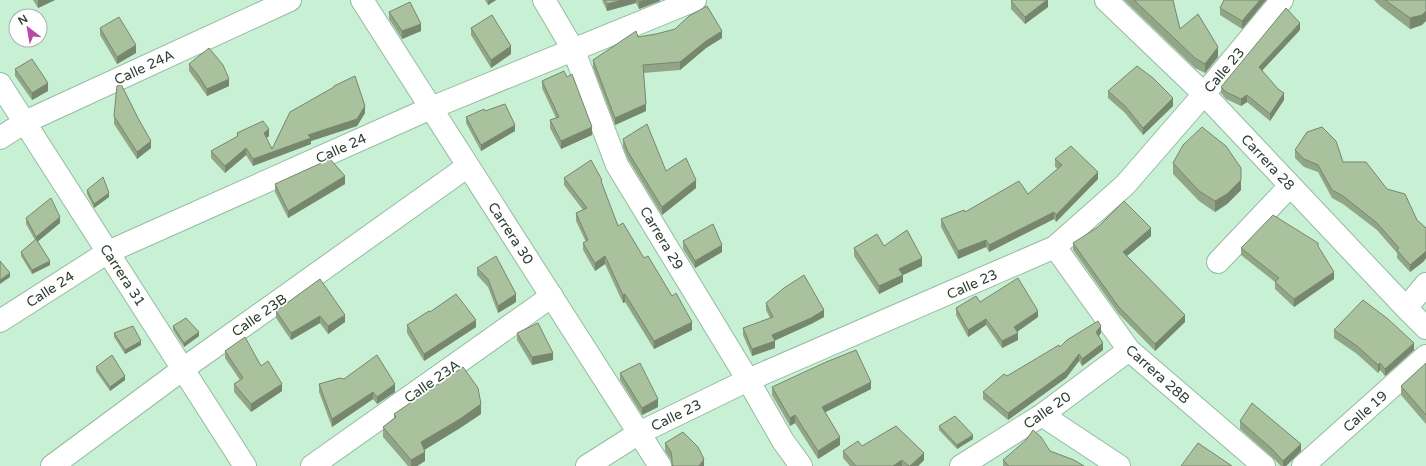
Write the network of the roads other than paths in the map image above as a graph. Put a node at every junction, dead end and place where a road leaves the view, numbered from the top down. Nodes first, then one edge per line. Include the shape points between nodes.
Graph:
1 (290, 0) edge
2 (362, 0) edge
3 (544, 0) edge
4 (695, 0) edge
5 (1106, 0) edge
6 (1282, 0) edge
7 (574, 51) junction
8 (0, 84) edge
9 (1204, 94) junction
10 (431, 108) junction
11 (25, 122) junction
12 (0, 138) edge
13 (468, 166) junction
14 (1290, 186) junction
15 (1055, 248) junction
16 (108, 252) junction
17 (1218, 262) dead end
18 (1426, 284) edge
19 (552, 296) junction
20 (1406, 308) junction
21 (0, 321) edge
22 (1426, 328) edge
23 (1129, 350) junction
24 (1426, 356) edge
25 (183, 369) junction
26 (748, 380) junction
27 (1042, 415) junction
28 (639, 433) junction
29 (52, 466) edge
30 (245, 466) edge
31 (312, 466) edge
32 (587, 466) edge
33 (660, 466) edge
34 (801, 466) edge
35 (961, 466) edge
36 (1119, 466) edge
37 (1264, 466) edge
38 (1303, 466) edge

1 - 11 street, Calle 24A
2 - 10 street, Carrera 30
3 - 7 street, Carrera 29
4 - 7 street, Calle 24
5 - 9 street, Carrera 28
6 - 9 street, Calle 23
7 - 10 street, Calle 24
7 - 26 street, Carrera 29 via 618,165
8 - 11 street, Carrera 31
9 - 14 street, Carrera 28
9 - 15 street, Calle 23 via 1125,186
10 - 13 street, Carrera 30
10 - 16 street, Calle 24
11 - 12 street, Calle 24A
11 - 16 street, Carrera 31
13 - 19 street, Carrera 30
13 - 25 street, Calle 23B
14 - 17 street
14 - 20 street, Carrera 28
15 - 23 street, Carrera 28B
15 - 26 street, Calle 23
16 - 21 street, Calle 24
16 - 25 street, Carrera 31
18 - 20 street
19 - 28 street, Carrera 30
19 - 31 street, Calle 23A
20 - 22 street, Carrera 28
23 - 27 street, Calle 20
23 - 37 street, Carrera 28B
24 - 38 street, Calle 19
25 - 29 street, Calle 23B
25 - 30 street, Carrera 31
26 - 28 street, Calle 23
26 - 34 street, Carrera 29 via 783,442
27 - 35 street, Calle 20
27 - 36 street
28 - 32 street, Calle 23
28 - 33 street, Carrera 30

